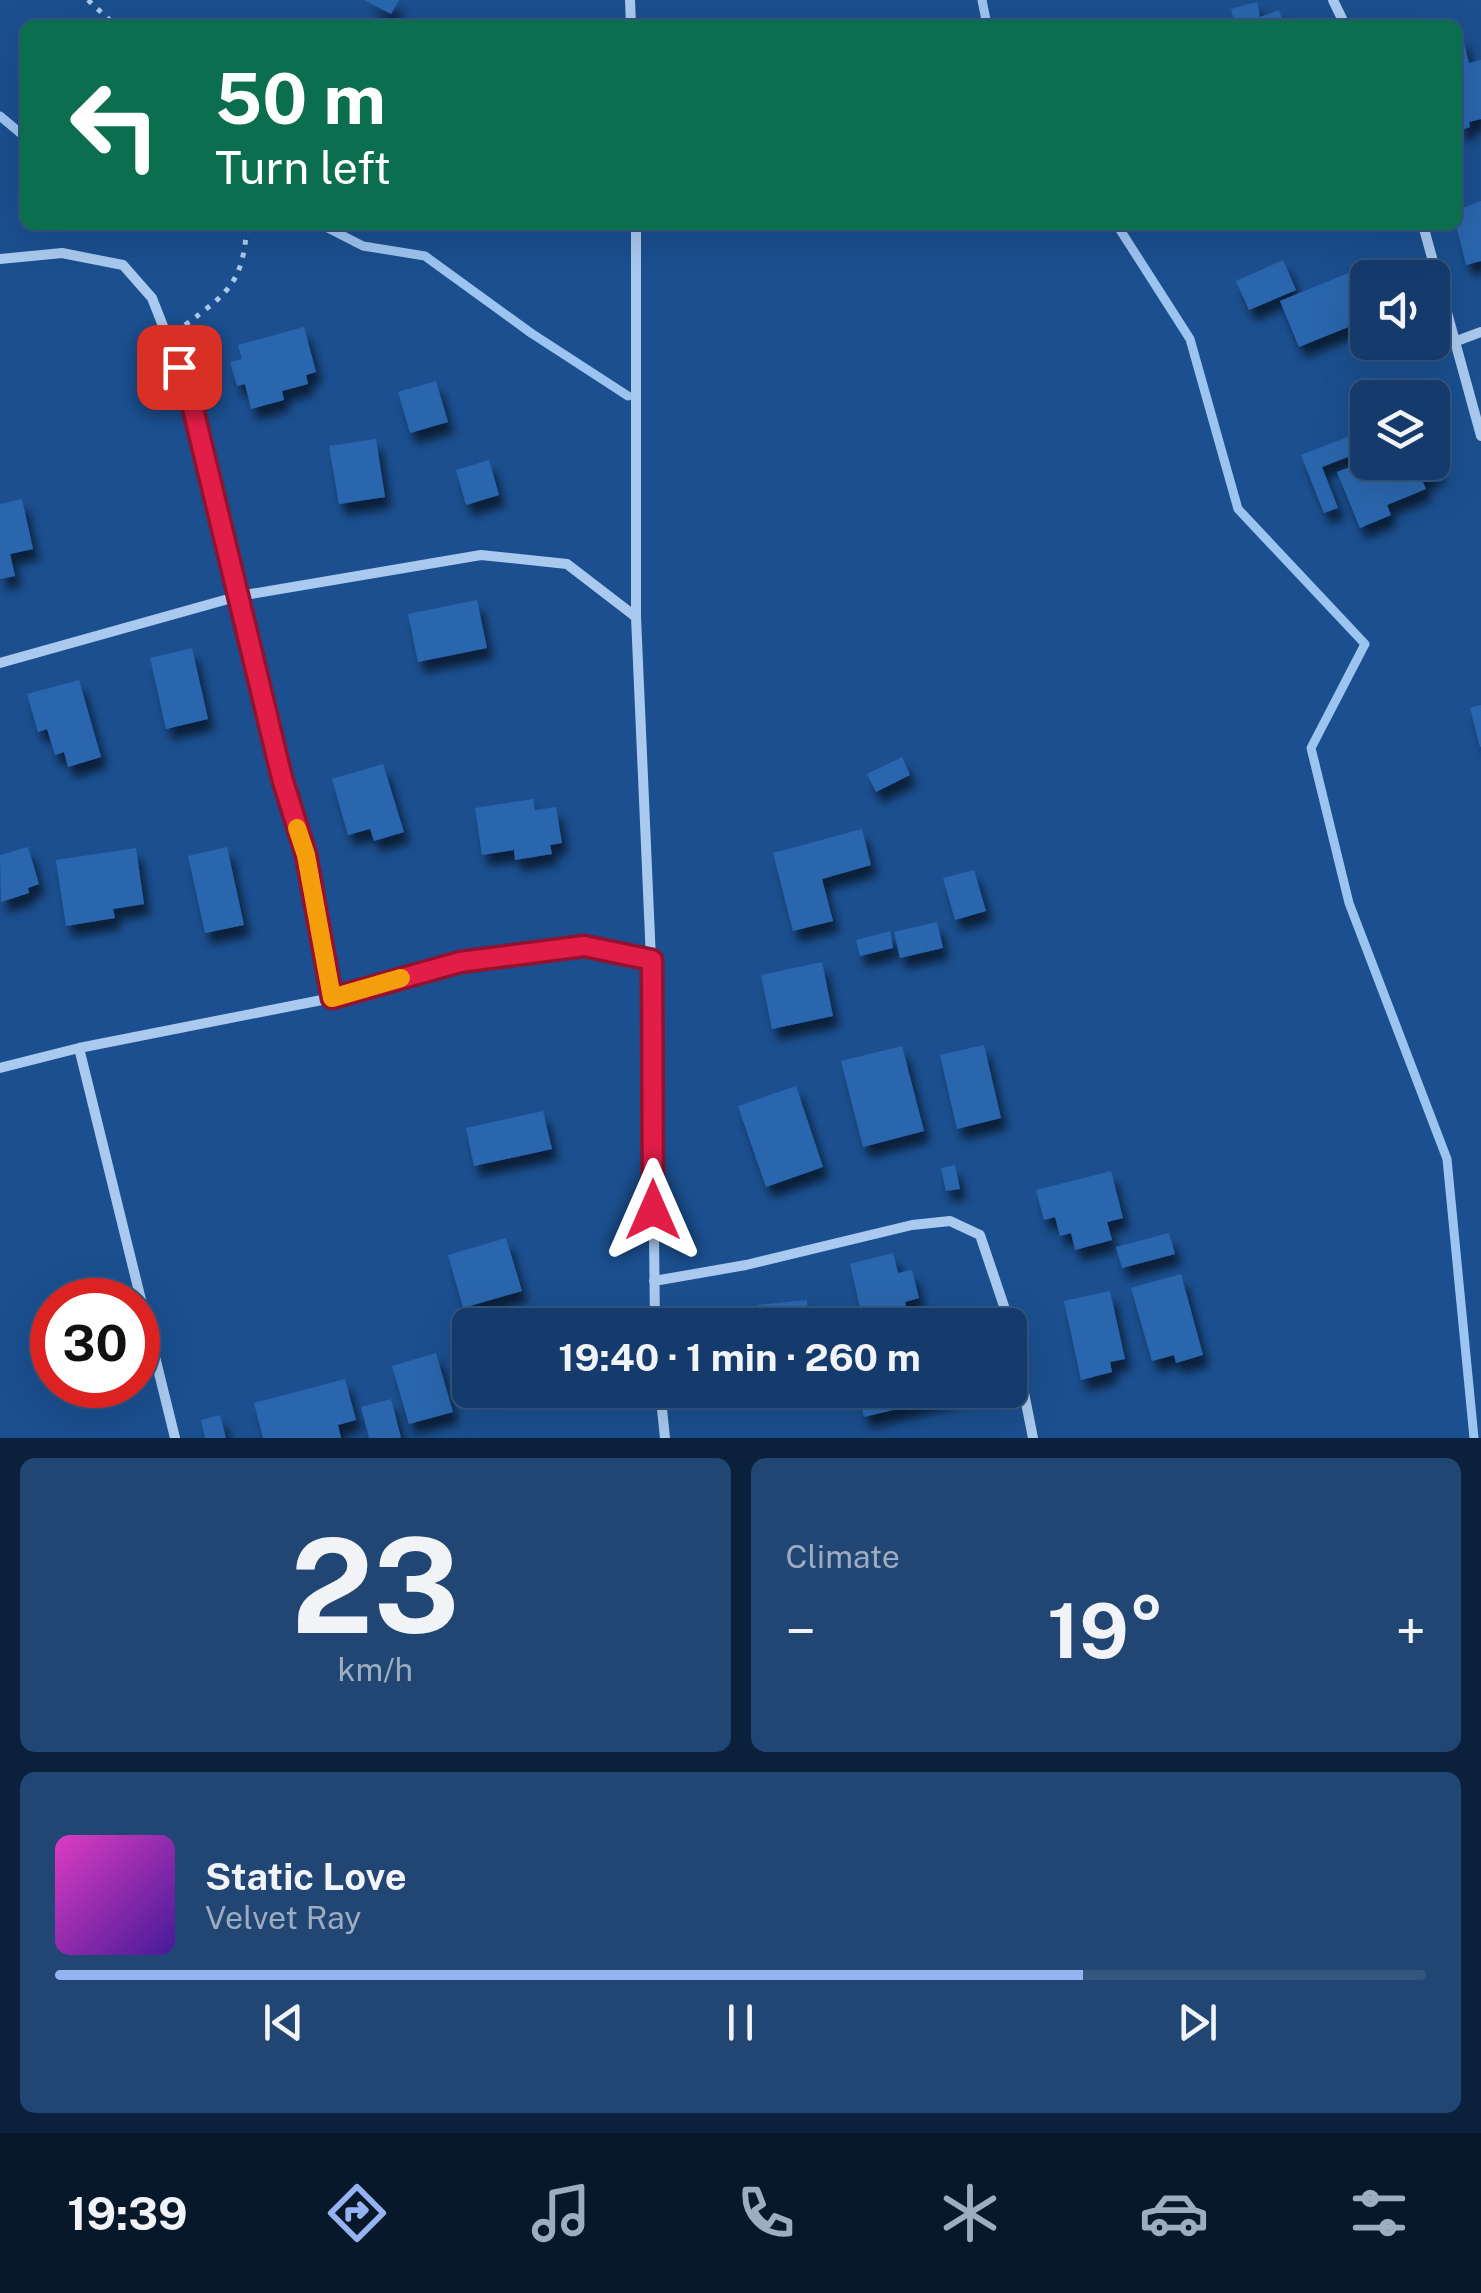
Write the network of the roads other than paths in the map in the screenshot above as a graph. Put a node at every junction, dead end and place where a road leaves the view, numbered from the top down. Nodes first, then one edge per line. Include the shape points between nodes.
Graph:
1 (636, 230) edge
2 (1424, 230) edge
3 (0, 260) edge
4 (1481, 332) edge
5 (1454, 342) junction
6 (1481, 436) edge
7 (239, 596) junction
8 (636, 618) junction
9 (0, 663) edge
10 (652, 960) junction
11 (332, 998) junction
12 (79, 1048) junction
13 (0, 1068) edge
14 (654, 1282) junction
15 (654, 1308) edge
16 (662, 1408) edge
17 (175, 1438) edge
18 (665, 1438) edge
19 (1033, 1438) edge

1 - 8 street
2 - 5 street
3 - 7 street via 62,253 123,265 152,298 190,396
4 - 5 street
5 - 6 street
7 - 8 street via 480,555 567,564
7 - 9 street
7 - 11 street via 306,855
8 - 10 street
10 - 11 street via 584,946 460,962
10 - 14 street
11 - 12 street
12 - 13 street
12 - 17 street
14 - 15 street
14 - 19 street via 950,1221 980,1236 1011,1326
16 - 18 street

